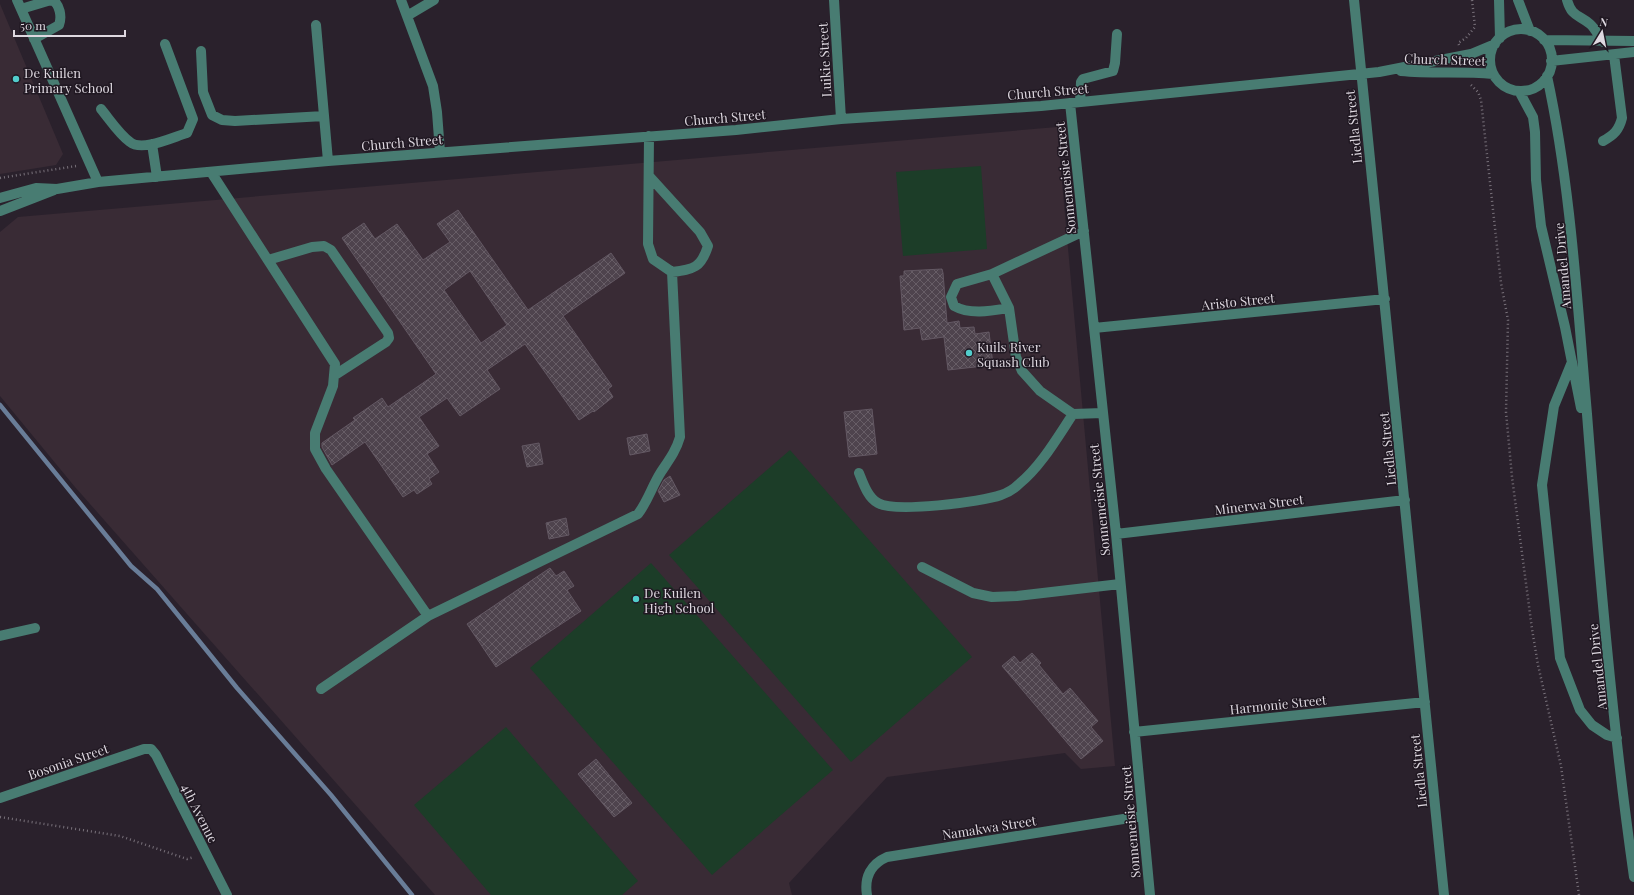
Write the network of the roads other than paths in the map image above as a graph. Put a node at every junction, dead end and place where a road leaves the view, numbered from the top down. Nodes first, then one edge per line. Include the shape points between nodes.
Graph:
1 (51, 0) edge
2 (401, 0) edge
3 (434, 0) edge
4 (834, 0) edge
5 (1354, 0) edge
6 (1498, 0) edge
7 (1518, 0) edge
8 (1567, 0) edge
9 (19, 4) edge
10 (407, 16) junction
11 (316, 25) dead end
12 (1530, 31) junction
13 (1117, 34) dead end
14 (34, 39) junction
15 (1544, 40) junction
16 (1497, 41) junction
17 (1604, 42) junction
18 (1634, 42) edge
19 (165, 44) dead end
20 (201, 51) dead end
21 (1634, 52) edge
22 (1614, 54) junction
23 (1551, 61) junction
24 (1395, 70) junction
25 (1360, 73) junction
26 (1493, 74) junction
27 (1547, 76) junction
28 (1520, 91) junction
29 (1075, 102) junction
30 (101, 109) dead end
31 (324, 116) junction
32 (841, 119) junction
33 (649, 136) junction
34 (1603, 141) dead end
35 (152, 144) junction
36 (440, 152) junction
37 (328, 161) junction
38 (211, 172) junction
39 (157, 176) junction
40 (650, 177) junction
41 (98, 182) junction
42 (57, 189) junction
43 (0, 198) edge
44 (0, 211) edge
45 (1084, 231) junction
46 (268, 260) junction
47 (672, 272) junction
48 (992, 274) junction
49 (1385, 299) junction
50 (1009, 308) junction
51 (1094, 328) junction
52 (1572, 362) junction
53 (335, 375) junction
54 (1103, 413) junction
55 (1073, 414) junction
56 (1590, 455) junction
57 (859, 473) dead end
58 (1405, 500) junction
59 (1116, 534) junction
60 (922, 567) dead end
61 (1120, 584) junction
62 (428, 616) junction
63 (35, 628) dead end
64 (0, 636) edge
65 (321, 689) dead end
66 (1425, 702) junction
67 (1134, 732) junction
68 (1617, 738) junction
69 (144, 749) joint
70 (0, 798) edge
71 (1142, 816) junction
72 (1634, 877) edge
73 (227, 895) edge
74 (867, 895) edge
75 (1150, 895) edge
76 (1444, 895) edge

1 - 9 street
1 - 14 street via 57,4 62,16 59,24
2 - 10 street
3 - 10 street
4 - 32 street, Luikie Street
5 - 25 street, Liedla Street
6 - 16 street
7 - 12 street
8 - 17 street via 1570,10 1591,24
9 - 14 street
10 - 36 street via 432,86
11 - 31 street
12 - 15 street
12 - 16 street via 1514,30
13 - 29 street, Sonnemeisie Street via 1113,71 1083,79
14 - 41 street
15 - 17 street
15 - 23 street
16 - 24 street, Church Street via 1471,54
16 - 26 street via 1490,59
17 - 18 street
19 - 35 street via 193,119 187,133
20 - 31 street via 203,92 212,115 222,120 235,121
21 - 22 street
22 - 23 street
22 - 34 street via 1622,118 1614,135
23 - 27 street
24 - 25 street, Church Street
24 - 26 street, Church Street
25 - 29 street, Church Street
25 - 49 street, Liedla Street
26 - 28 street via 1504,86
27 - 28 street via 1535,87
27 - 56 street, Amandel Drive via 1570,215
28 - 52 street, Amandel Drive via 1532,117 1535,132 1536,180 1542,226
29 - 32 street, Church Street
29 - 45 street, Sonnemeisie Street
30 - 35 street via 131,143 139,146
31 - 37 street
32 - 33 street, Church Street
33 - 36 street, Church Street
33 - 40 street
35 - 39 street
36 - 37 street, Church Street
37 - 38 street, Church Street
38 - 39 street, Church Street
38 - 46 street
39 - 41 street, Church Street
40 - 47 street via 648,244 653,259
40 - 47 street via 700,232 708,246 703,260 692,269
41 - 42 street, Church Street
42 - 43 street, Church Street via 36,188
42 - 44 street, Church Street
45 - 48 street
45 - 51 street, Sonnemeisie Street
46 - 53 street via 335,364
46 - 53 street via 318,246 331,250 388,333 389,338 386,342
47 - 62 street via 680,436 676,450 638,514
48 - 50 street
48 - 50 street via 957,284 951,297 952,302 961,310 969,311
49 - 51 street, Aristo Street
49 - 58 street, Liedla Street
50 - 55 street via 1016,357 1022,371 1040,391
51 - 54 street, Sonnemeisie Street
52 - 56 street, Amandel Drive
52 - 68 street via 1554,406 1542,485 1560,658 1580,710 1592,724 1607,735
53 - 62 street via 315,433 315,450
54 - 55 street
54 - 59 street, Sonnemeisie Street
55 - 57 street via 1040,461 1020,484 1002,495 973,501 898,508 878,503 867,492
56 - 68 street, Amandel Drive
58 - 59 street, Minerwa Street
58 - 66 street, Liedla Street
59 - 61 street, Sonnemeisie Street
60 - 61 street via 973,594 992,597
61 - 67 street, Sonnemeisie Street
62 - 65 street
63 - 64 street
66 - 67 street, Harmonie Street
66 - 76 street, Liedla Street
67 - 71 street, Sonnemeisie Street
68 - 72 street, Amandel Drive
69 - 70 street, Bosonia Street
69 - 73 street, 4th Avenue via 152,750 156,755
71 - 74 street, Namakwa Street via 887,856 873,865 868,876
71 - 75 street, Sonnemeisie Street

